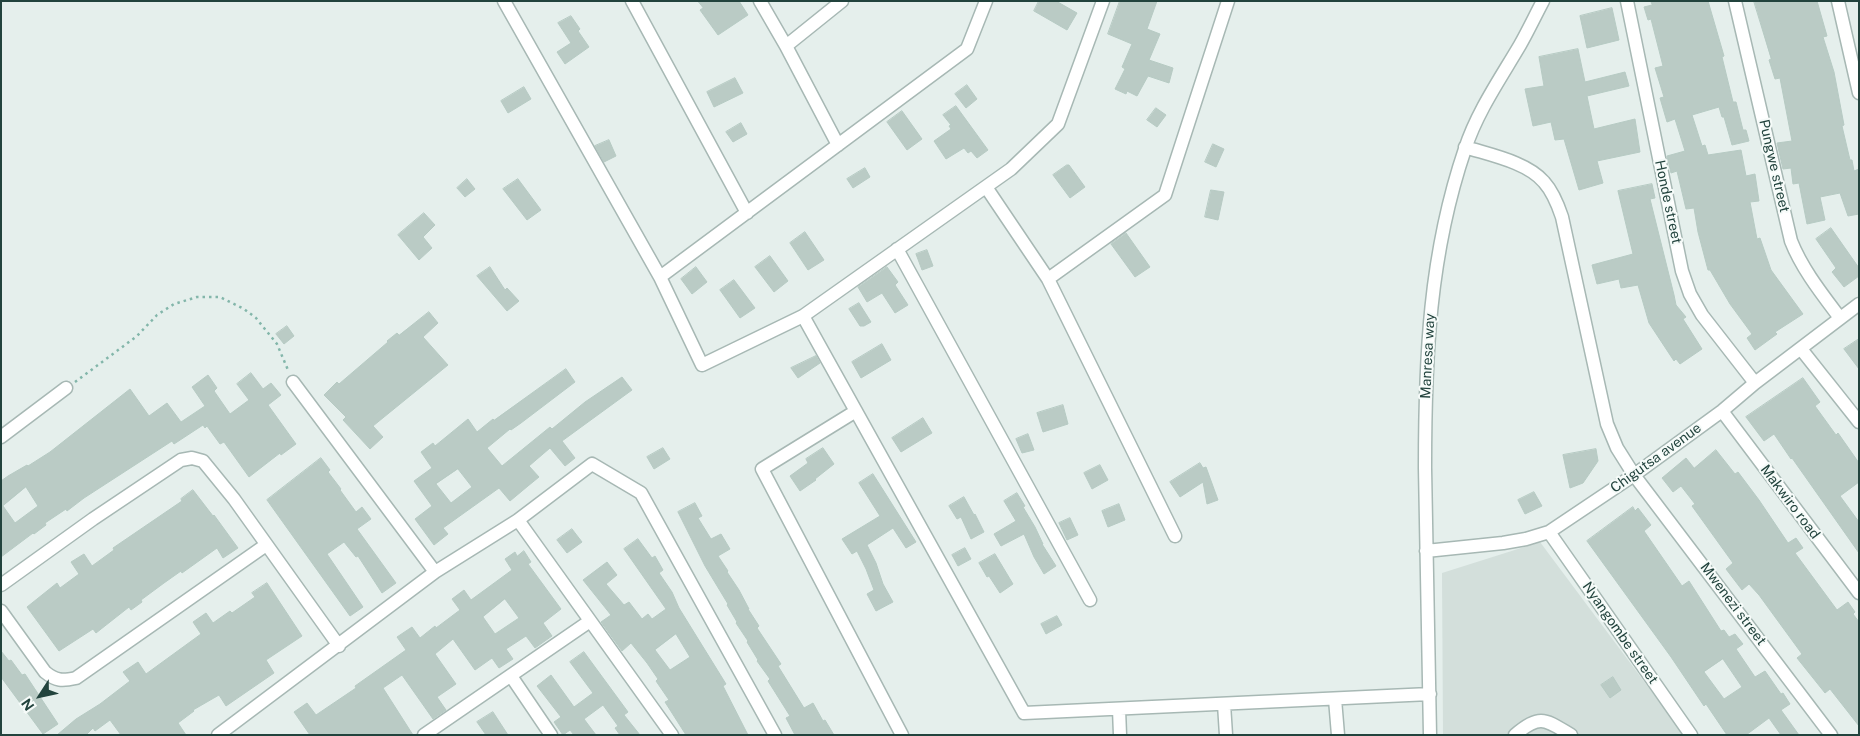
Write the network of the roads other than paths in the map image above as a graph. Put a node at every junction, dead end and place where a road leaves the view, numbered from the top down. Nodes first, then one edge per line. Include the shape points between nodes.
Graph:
1 (504, 1) edge
2 (632, 1) edge
3 (760, 1) edge
4 (842, 1) edge
5 (986, 1) edge
6 (1103, 1) edge
7 (1228, 1) edge
8 (1543, 1) edge
9 (1627, 1) edge
10 (1735, 1) edge
11 (1838, 1) edge
12 (786, 46) junction
13 (1859, 93) edge
14 (838, 145) junction
15 (1465, 146) junction
16 (986, 187) junction
17 (747, 213) junction
18 (898, 249) junction
19 (660, 278) junction
20 (1048, 279) junction
21 (1859, 304) edge
22 (803, 316) junction
23 (1840, 318) junction
24 (1801, 349) junction
25 (294, 382) road end
26 (1755, 383) junction
27 (66, 388) road end
28 (1722, 411) junction
29 (856, 412) junction
30 (1859, 422) edge
31 (1, 437) edge
32 (1634, 475) junction
33 (518, 520) junction
34 (1549, 532) junction
35 (1175, 536) dead end
36 (266, 545) junction
37 (1426, 551) junction
38 (435, 572) junction
39 (1, 586) edge
40 (1859, 593) edge
41 (1090, 600) dead end
42 (1, 611) edge
43 (590, 622) junction
44 (338, 646) junction
45 (511, 676) junction
46 (1430, 694) junction
47 (1335, 699) junction
48 (1224, 704) junction
49 (1119, 709) junction
50 (218, 735) edge
51 (424, 735) edge
52 (551, 735) edge
53 (672, 735) edge
54 (775, 735) edge
55 (902, 735) edge
56 (1120, 735) edge
57 (1226, 735) edge
58 (1338, 735) edge
59 (1430, 735) edge
60 (1515, 735) edge
61 (1571, 735) edge
62 (1691, 735) edge
63 (1831, 735) edge

1 - 19 street
2 - 17 street
3 - 12 street
4 - 12 street
5 - 14 street via 967,49
6 - 16 street via 1058,124 1011,169
7 - 20 street via 1165,195
8 - 15 street, Manresa way
9 - 26 street, Honde street via 1682,271 1702,315
10 - 23 street, Pungwe street via 1791,241 1816,286
11 - 13 street
12 - 14 street
14 - 17 street
15 - 32 street, Mwenezi street via 1528,168 1556,199 1607,424
15 - 37 street, Manresa way via 1442,228 1428,334
16 - 18 street
16 - 20 street
17 - 19 street
18 - 22 street
18 - 41 street
19 - 22 street via 702,365
20 - 35 street
21 - 23 street, Chigutsa avenue
22 - 29 street
23 - 24 street, Chigutsa avenue
24 - 26 street, Chigutsa avenue
24 - 30 street
25 - 38 street
26 - 28 street, Chigutsa avenue
27 - 31 street
28 - 32 street, Chigutsa avenue
28 - 40 street, Makwiro road
29 - 49 street via 1024,713
29 - 55 street via 762,469
32 - 34 street, Chigutsa avenue
32 - 63 street, Mwenezi street
33 - 38 street
33 - 43 street
33 - 54 street via 592,464 641,493
34 - 37 street, Chigutsa avenue via 1502,543
34 - 62 street, Nyangombe street
36 - 39 street via 202,461 192,458 181,460
36 - 42 street via 76,678 62,681 45,672
36 - 44 street
37 - 46 street, Manresa way
38 - 44 street
43 - 45 street
43 - 53 street
44 - 50 street
45 - 51 street
45 - 52 street
46 - 47 street
46 - 59 street, Manresa way
47 - 48 street
47 - 58 street
48 - 49 street
48 - 57 street
49 - 56 street
60 - 61 street via 1529,723 1546,720

